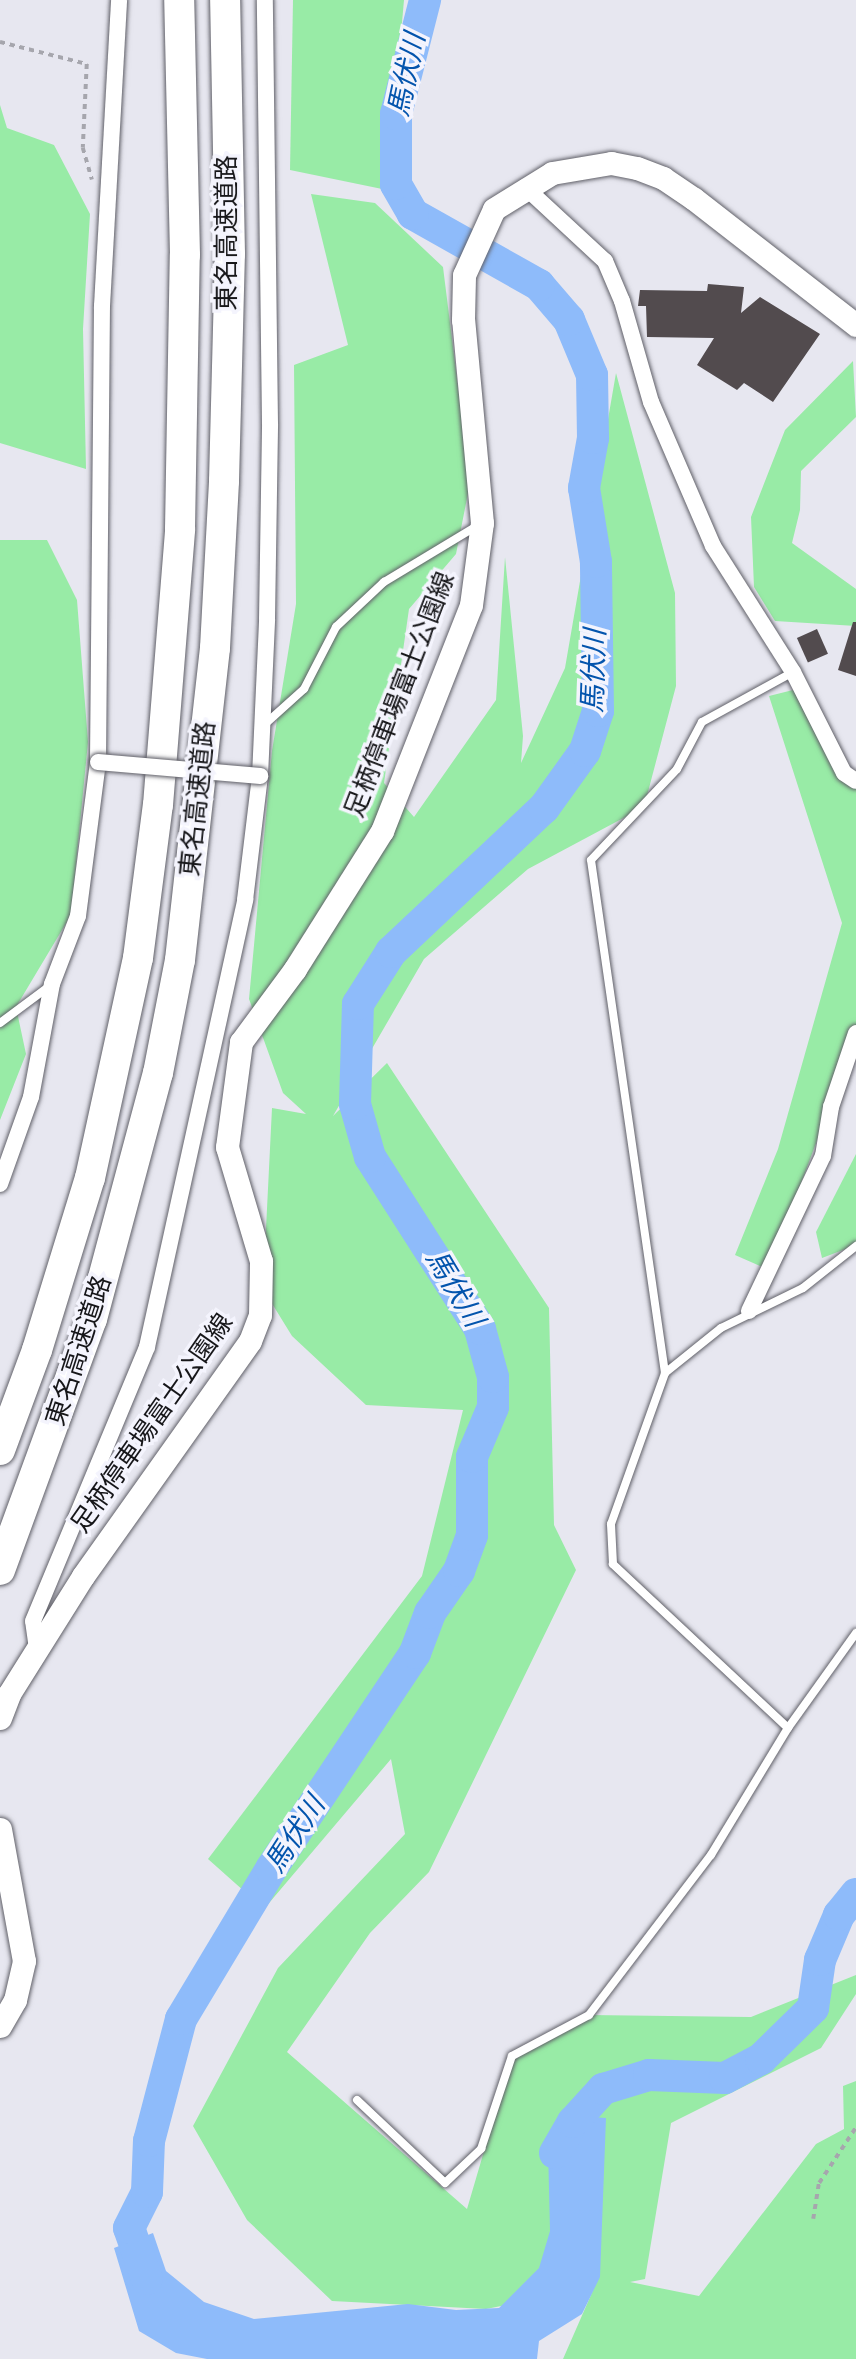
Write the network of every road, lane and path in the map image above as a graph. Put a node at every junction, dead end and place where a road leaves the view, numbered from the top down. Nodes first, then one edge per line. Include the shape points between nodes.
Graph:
1 (119, 0) edge
2 (179, 0) edge
3 (225, 0) edge
4 (265, 0) edge
5 (0, 43) edge
6 (93, 183) dead end
7 (525, 187) junction
8 (856, 325) edge
9 (482, 523) junction
10 (793, 672) junction
11 (261, 727) junction
12 (98, 762) junction
13 (260, 776) junction
14 (856, 781) edge
15 (52, 984) junction
16 (0, 1023) edge
17 (856, 1033) edge
18 (0, 1184) edge
19 (856, 1246) edge
20 (749, 1311) junction
21 (665, 1373) junction
22 (0, 1450) edge
23 (0, 1570) edge
24 (856, 1633) edge
25 (37, 1649) junction
26 (0, 1718) edge
27 (788, 1728) junction
28 (0, 1829) edge
29 (0, 2026) edge
30 (357, 2100) dead end
31 (856, 2127) edge
32 (813, 2219) dead end

1 - 12 street via 102,306
2 - 22 highway, 東名高速道路 via 185,255 180,528 158,805 138,958 90,1178 37,1350
3 - 23 highway, 東名高速道路 via 230,254 225,481 210,701 180,960 149,1110 92,1319
4 - 11 street via 270,424
5 - 6 path via 87,64 83,148
7 - 8 main road, 足柄停車場富士公園線 via 552,173 611,163 663,178
7 - 9 main road, 足柄停車場富士公園線 via 495,209 474,245 464,275 463,320
7 - 10 street via 605,261 622,301 651,402 713,546
9 - 11 lane via 384,582 336,627 304,690
9 - 25 main road, 足柄停車場富士公園線 via 471,605 382,831 295,969 241,1042 227,1147 261,1261 260,1315 250,1341 128,1509
10 - 14 street via 844,773
10 - 21 lane via 702,722 677,769 591,860
11 - 13 street
12 - 13 street, bridge
12 - 15 street via 78,916
13 - 25 street via 245,900 147,1348 33,1620
15 - 16 lane
15 - 18 street via 31,1097
17 - 20 street via 831,1107 824,1156
19 - 20 lane via 803,1288
20 - 21 lane
21 - 27 lane via 611,1524 613,1564
24 - 27 lane
25 - 26 main road, 足柄停車場富士公園線
27 - 30 lane via 711,1855 589,2015 512,2056 481,2149 445,2183
28 - 29 main road via 23,1961 15,2000
31 - 32 path via 819,2183

